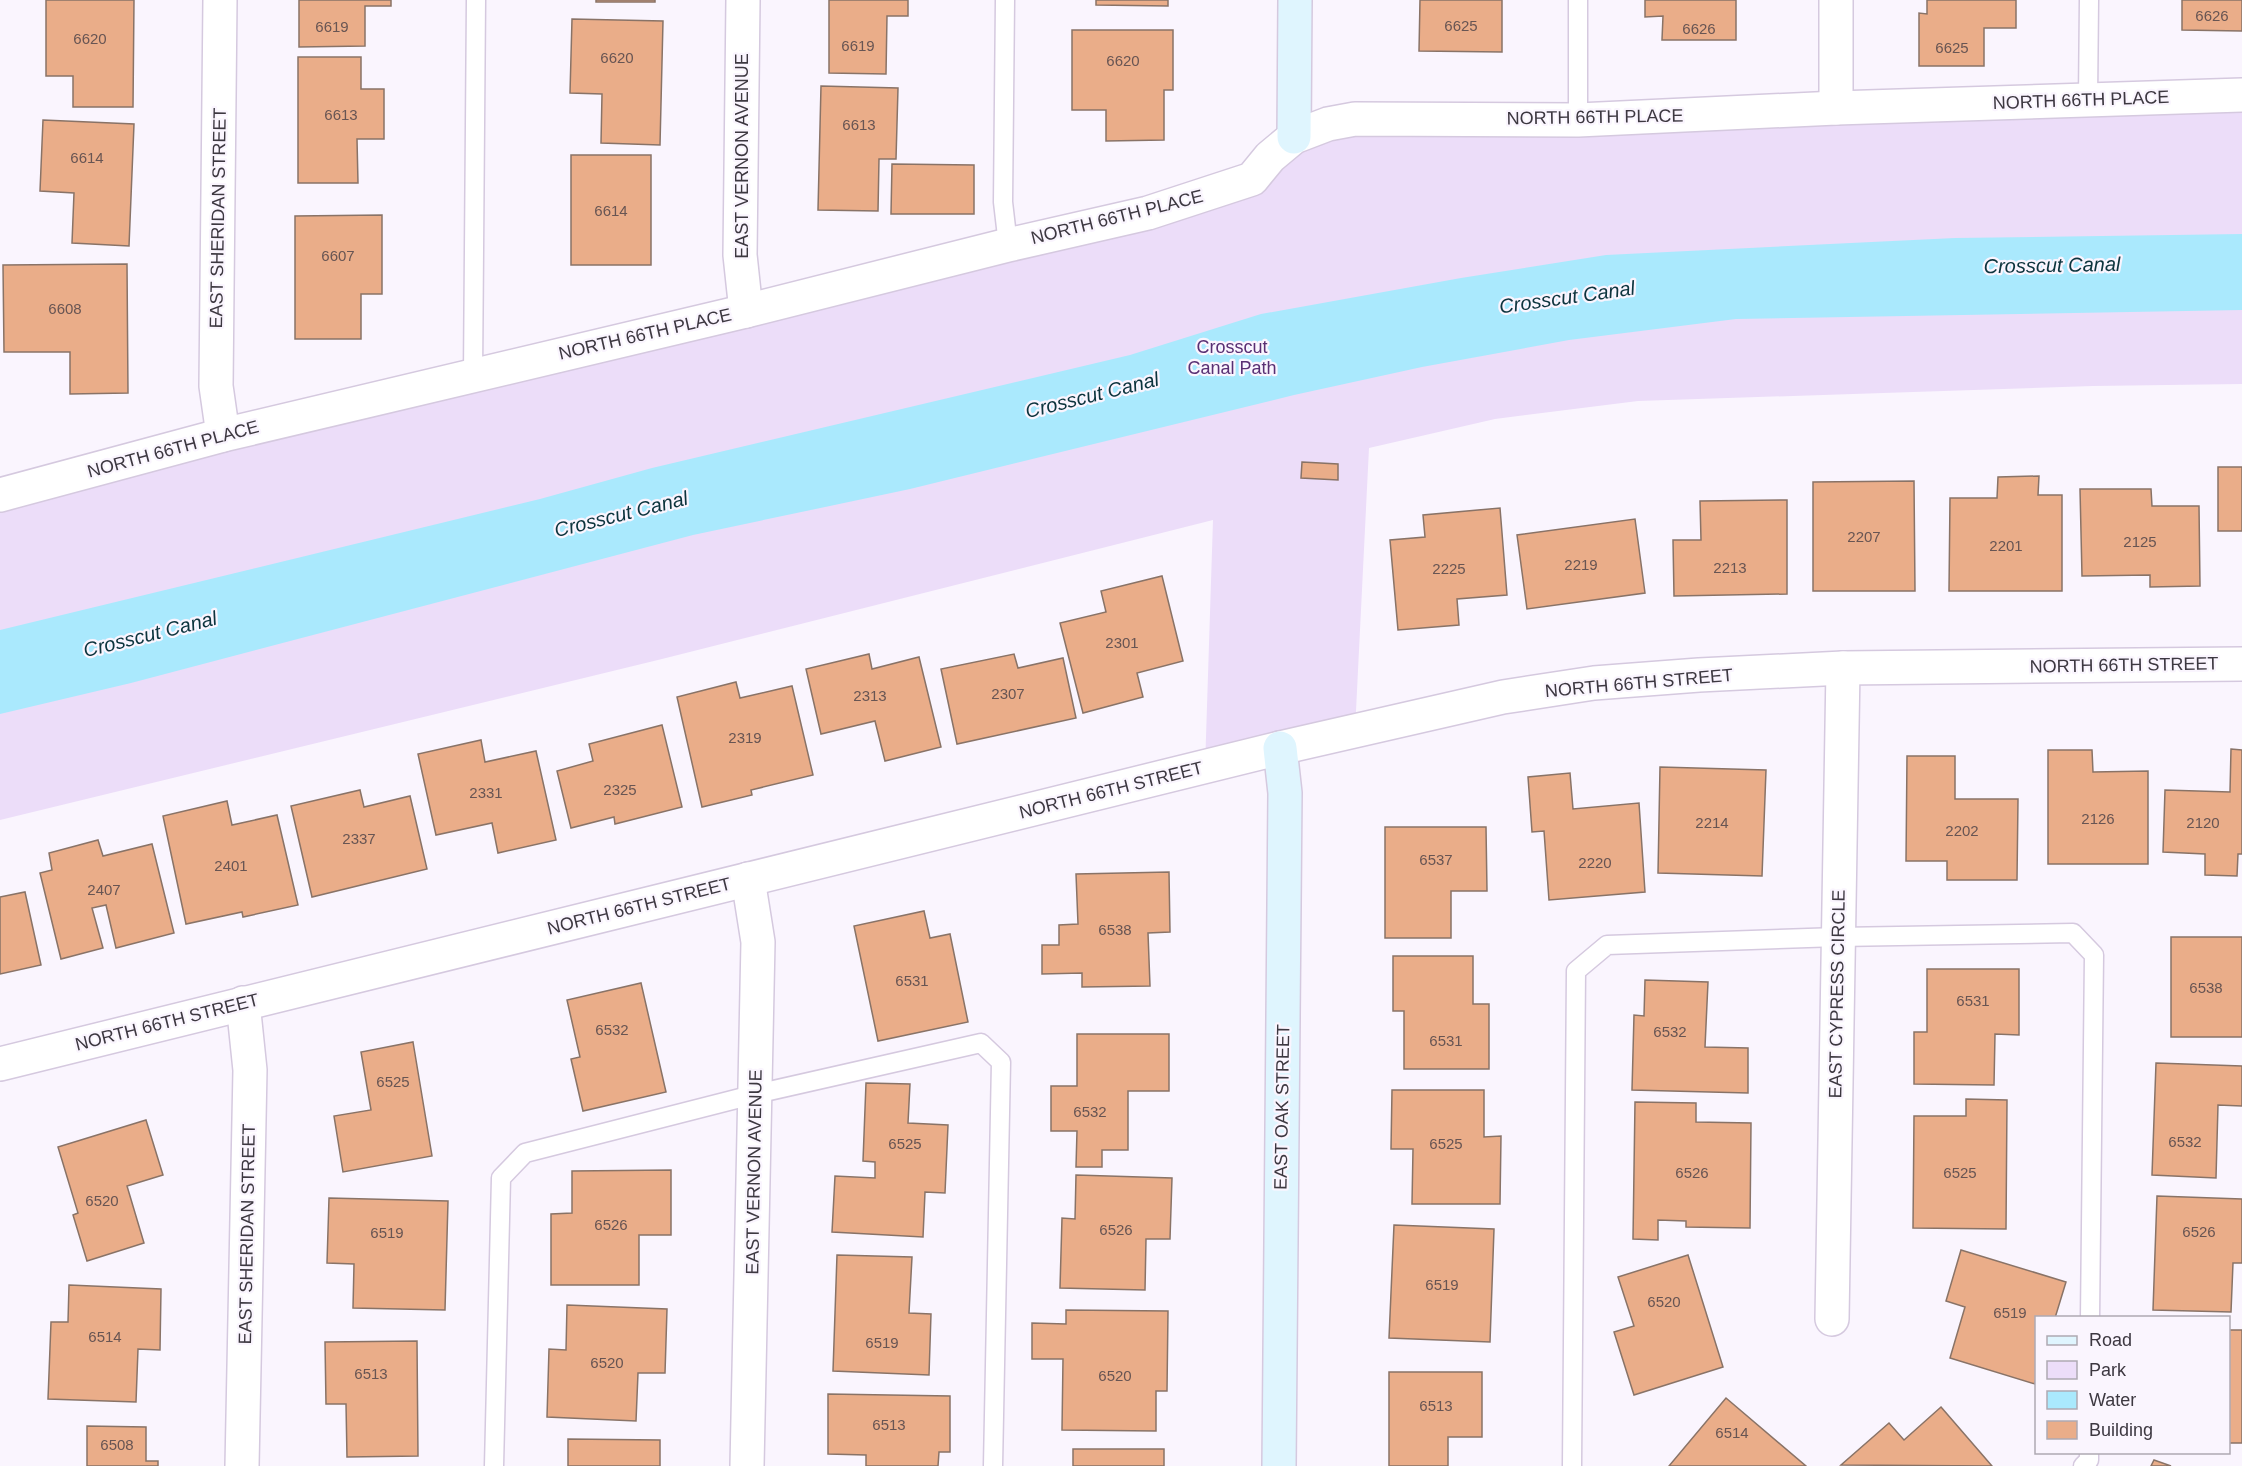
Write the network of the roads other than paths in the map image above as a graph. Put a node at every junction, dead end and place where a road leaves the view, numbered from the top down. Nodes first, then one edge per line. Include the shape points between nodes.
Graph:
1 (220, 0) edge
2 (476, 0) edge
3 (743, 0) edge
4 (1005, 0) edge
5 (1296, 0) edge
6 (1578, 0) edge
7 (1836, 0) edge
8 (2089, 0) edge
9 (2242, 95) edge
10 (2088, 100) junction
11 (1836, 108) junction
12 (1578, 120) junction
13 (1294, 137) junction
14 (1008, 245) junction
15 (746, 311) junction
16 (473, 375) junction
17 (223, 435) junction
18 (0, 495) edge
19 (2242, 664) edge
20 (1843, 668) junction
21 (1280, 748) junction
22 (748, 879) junction
23 (1838, 937) junction
24 (243, 1003) junction
25 (0, 1064) edge
26 (756, 1094) junction
27 (2091, 1316) edge
28 (1832, 1319) dead end
29 (242, 1466) edge
30 (495, 1466) edge
31 (747, 1466) edge
32 (993, 1466) edge
33 (1279, 1466) edge
34 (1572, 1466) edge

1 - 17 street, EAST SHERIDAN STREET via 216,386
2 - 16 lane
3 - 15 street, EAST VERNON AVENUE via 740,255
4 - 14 lane via 1003,202
5 - 13 street
6 - 12 lane
7 - 11 street
8 - 10 lane
9 - 10 street, NORTH 66TH PLACE
10 - 11 street, NORTH 66TH PLACE
11 - 12 street, NORTH 66TH PLACE
12 - 13 street, NORTH 66TH PLACE via 1355,119
13 - 14 street, NORTH 66TH PLACE via 1252,179 1149,213
14 - 15 street, NORTH 66TH PLACE
15 - 16 street, NORTH 66TH PLACE
16 - 17 street, NORTH 66TH PLACE
17 - 18 street, NORTH 66TH PLACE
19 - 20 street, NORTH 66TH STREET
20 - 21 street, NORTH 66TH STREET via 1594,683 1503,697
20 - 23 street, EAST CYPRESS CIRCLE
21 - 22 street, NORTH 66TH STREET
21 - 33 street, EAST OAK STREET via 1286,793
22 - 24 street, NORTH 66TH STREET
22 - 26 street, EAST VERNON AVENUE via 758,942
23 - 27 lane via 2073,933 2094,955
23 - 28 street, EAST CYPRESS CIRCLE
23 - 34 lane via 1607,945 1576,970
24 - 25 street, NORTH 66TH STREET
24 - 29 street, EAST SHERIDAN STREET via 250,1070
26 - 30 lane via 525,1153 501,1178
26 - 31 street, EAST VERNON AVENUE
26 - 32 lane via 981,1043 1001,1062

